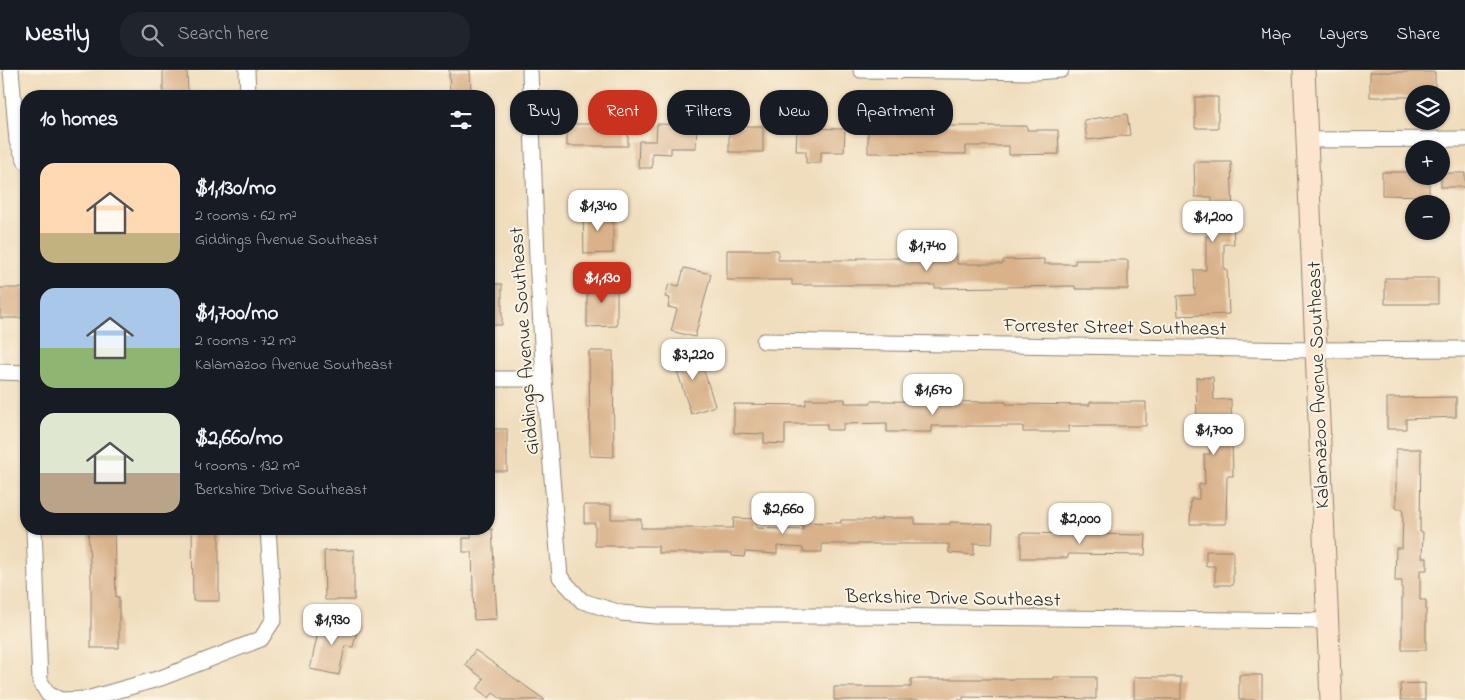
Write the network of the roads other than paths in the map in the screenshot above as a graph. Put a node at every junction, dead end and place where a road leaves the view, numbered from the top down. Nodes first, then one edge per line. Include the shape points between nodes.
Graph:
1 (11, 70) edge
2 (247, 70) edge
3 (530, 70) edge
4 (861, 70) edge
5 (1062, 70) edge
6 (1304, 70) edge
7 (248, 90) edge
8 (1465, 139) edge
9 (1306, 140) junction
10 (20, 148) edge
11 (764, 341) dead end
12 (1465, 349) edge
13 (1316, 350) junction
14 (0, 372) edge
15 (20, 372) edge
16 (495, 379) edge
17 (544, 379) junction
18 (34, 535) edge
19 (268, 535) edge
20 (582, 601) joint
21 (1326, 621) junction
22 (1331, 700) edge

1 - 10 street
2 - 7 street
3 - 17 street, Giddings Avenue Southeast
4 - 5 street
6 - 9 main road, Kalamazoo Avenue Southeast
8 - 9 street
9 - 13 main road, Kalamazoo Avenue Southeast
11 - 13 street, Forrester Street Southeast
12 - 13 street, Forrester Street Southeast
13 - 21 main road, Kalamazoo Avenue Southeast
14 - 15 street
16 - 17 street
17 - 20 street, Giddings Avenue Southeast via 560,577
18 - 19 street via 40,681 48,694 61,700 88,699 124,690 261,639 274,619
20 - 21 street, Berkshire Drive Southeast via 621,613 656,616
21 - 22 main road, Kalamazoo Avenue Southeast

